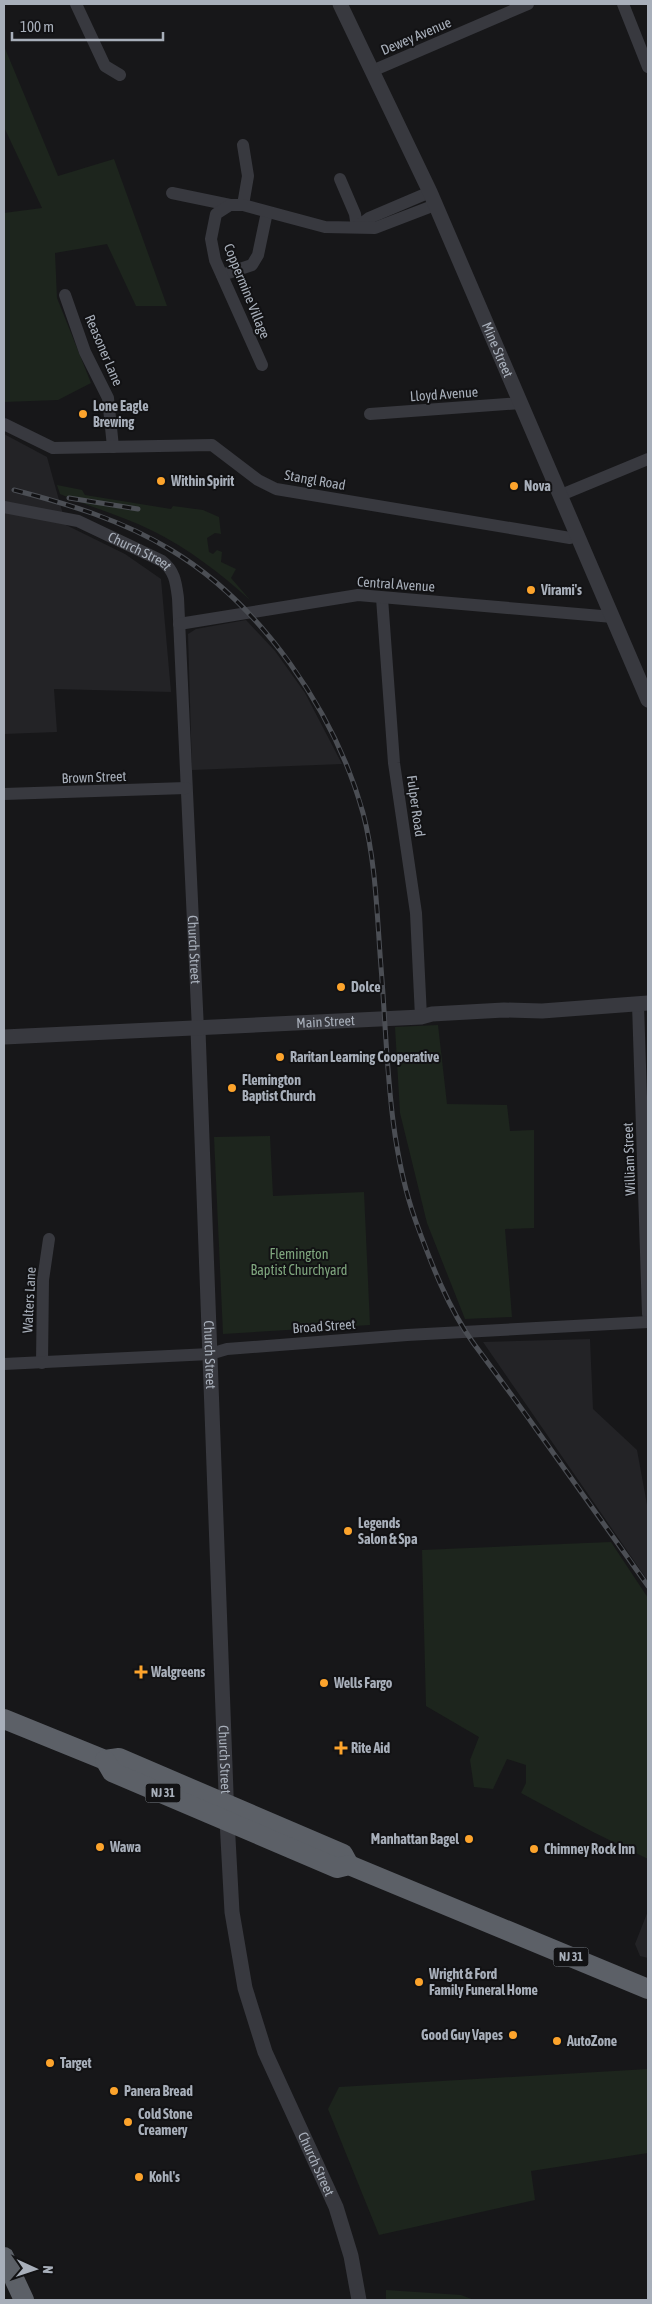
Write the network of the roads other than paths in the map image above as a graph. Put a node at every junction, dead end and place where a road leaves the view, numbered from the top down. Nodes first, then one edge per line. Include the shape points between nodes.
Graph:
1 (76, 4) edge
2 (340, 4) edge
3 (528, 4) edge
4 (623, 4) edge
5 (648, 67) edge
6 (372, 71) junction
7 (120, 75) dead end
8 (243, 145) dead end
9 (340, 179) dead end
10 (172, 193) dead end
11 (432, 198) junction
12 (230, 205) junction
13 (243, 205) junction
14 (268, 212) junction
15 (357, 228) junction
16 (222, 275) junction
17 (65, 295) dead end
18 (262, 365) dead end
19 (521, 403) junction
20 (370, 414) dead end
21 (4, 424) edge
22 (113, 448) junction
23 (648, 459) edge
24 (561, 496) junction
25 (4, 507) edge
26 (577, 534) junction
27 (382, 598) junction
28 (614, 617) junction
29 (178, 624) junction
30 (648, 700) edge
31 (186, 788) junction
32 (4, 794) edge
33 (643, 1003) edge
34 (422, 1017) junction
35 (198, 1030) junction
36 (4, 1037) edge
37 (647, 1177) edge
38 (49, 1239) dead end
39 (648, 1314) edge
40 (648, 1322) edge
41 (210, 1354) junction
42 (42, 1363) junction
43 (4, 1364) edge
44 (4, 1720) edge
45 (227, 1812) junction
46 (648, 1989) edge
47 (4, 2257) edge
48 (24, 2300) edge
49 (359, 2300) edge

1 - 7 street via 105,66
2 - 6 street, Mine Street
3 - 6 street, Dewey Avenue
4 - 5 street
6 - 11 street, Mine Street
8 - 13 street via 248,176
9 - 15 street
10 - 12 street
11 - 15 street via 375,228
11 - 19 street, Mine Street
12 - 13 street
12 - 16 street, Coppermine Village via 216,214 211,230 212,249
13 - 14 street
14 - 15 street via 325,227
14 - 16 street via 258,255 252,265
16 - 18 street, Coppermine Village
17 - 22 street, Reasoner Lane via 85,352 108,398
19 - 20 street, Lloyd Avenue
19 - 24 street, Mine Street
21 - 22 street, Stangl Road via 53,448
22 - 26 street, Stangl Road via 212,445 258,480 276,489 570,538
23 - 24 street
24 - 26 street, Mine Street
25 - 29 street, Church Street via 78,521 162,561 169,566 174,578
26 - 28 street, Mine Street
27 - 28 street, Central Avenue
27 - 29 street, Central Avenue via 351,596
27 - 34 street, Fulper Road via 394,763 416,913
28 - 30 street, Mine Street
29 - 31 street, Church Street
31 - 32 street, Brown Street
31 - 35 street, Church Street
33 - 34 street, Main Street
33 - 37 street, William Street
34 - 35 street, Main Street
35 - 36 street, Main Street
35 - 41 street, Church Street
37 - 39 street, William Street
38 - 42 street, Walters Lane via 43,1280
40 - 41 street, Broad Street via 227,1348
41 - 42 street, Broad Street
41 - 45 street, Church Street
42 - 43 street, Broad Street
44 - 45 highway, NJ 31 / NJ 31 via 105,1760 112,1772
45 - 46 highway, NJ 31 / NJ 31 via 337,1868 349,1865
45 - 49 street, Church Street via 232,1912 244,1988 270,2066 336,2207 351,2256
47 - 48 highway

